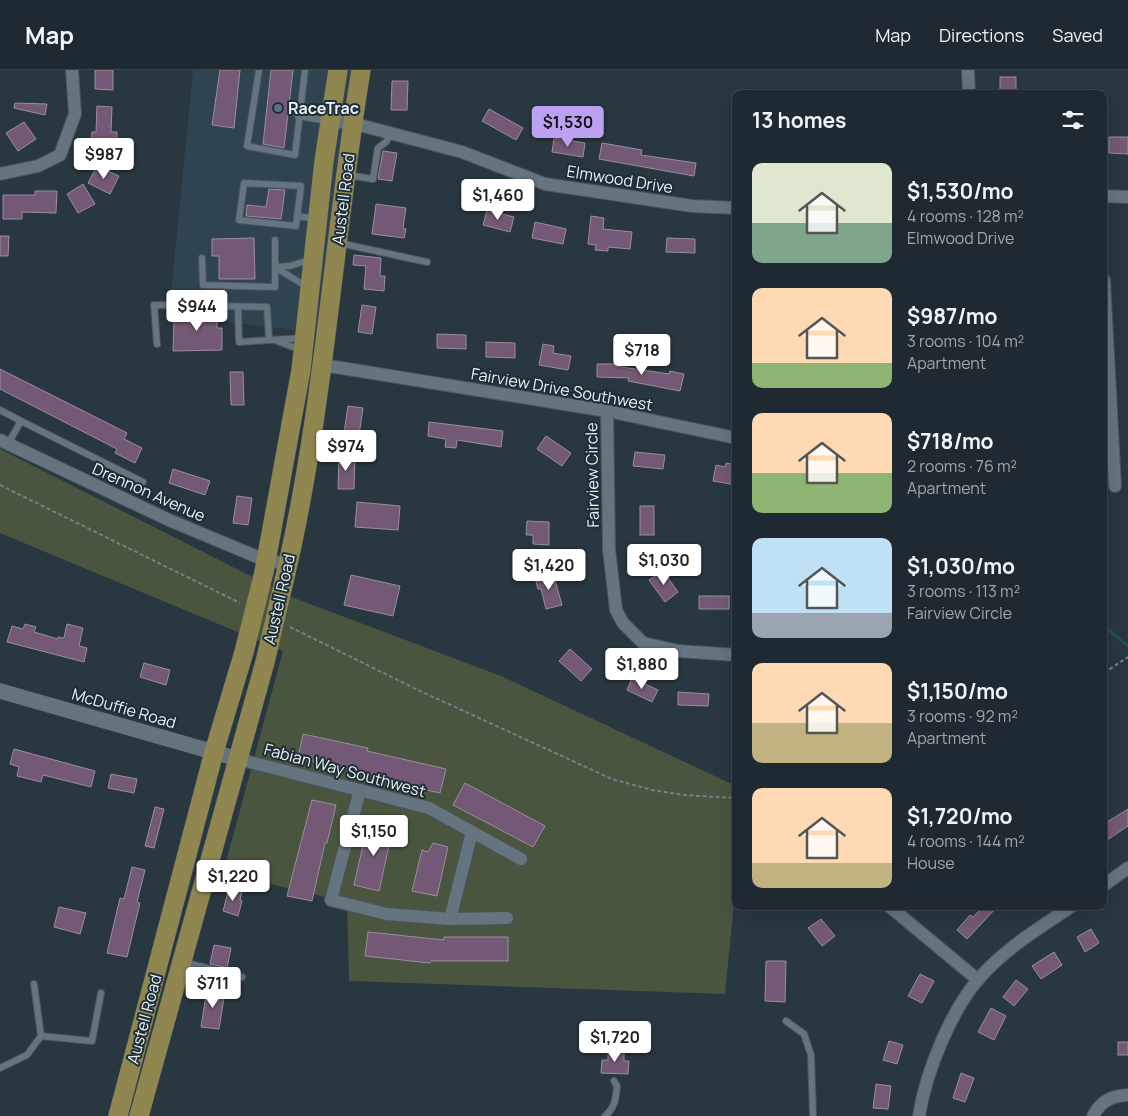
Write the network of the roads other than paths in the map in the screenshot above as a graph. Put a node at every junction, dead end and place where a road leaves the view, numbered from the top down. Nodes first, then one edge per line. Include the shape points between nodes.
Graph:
1 (72, 70) edge
2 (259, 70) edge
3 (305, 70) edge
4 (338, 70) edge
5 (361, 70) edge
6 (968, 70) edge
7 (969, 90) edge
8 (298, 116) junction
9 (329, 121) junction
10 (352, 123) junction
11 (391, 133) junction
12 (0, 174) edge
13 (346, 175) junction
14 (1107, 196) edge
15 (1128, 197) edge
16 (732, 208) edge
17 (298, 216) junction
18 (317, 219) junction
19 (275, 240) dead end
20 (338, 242) junction
21 (202, 258) dead end
22 (313, 259) junction
23 (427, 262) dead end
24 (276, 267) junction
25 (310, 289) junction
26 (238, 307) junction
27 (269, 339) junction
28 (1107, 342) edge
29 (157, 344) dead end
30 (304, 344) junction
31 (323, 365) junction
32 (0, 410) edge
33 (607, 411) junction
34 (20, 421) junction
35 (732, 437) edge
36 (4, 442) edge
37 (143, 482) dead end
38 (1114, 486) dead end
39 (265, 566) junction
40 (286, 572) junction
41 (732, 655) edge
42 (0, 691) edge
43 (214, 752) junction
44 (238, 759) junction
45 (360, 790) junction
46 (472, 832) junction
47 (522, 859) dead end
48 (1128, 868) edge
49 (1107, 883) edge
50 (894, 910) edge
51 (1066, 910) edge
52 (507, 918) dead end
53 (450, 919) junction
54 (182, 962) junction
55 (242, 978) dead end
56 (978, 980) junction
57 (34, 984) dead end
58 (101, 993) dead end
59 (786, 1021) dead end
60 (41, 1036) junction
61 (0, 1068) edge
62 (614, 1081) dead end
63 (1128, 1095) edge
64 (118, 1116) edge
65 (139, 1116) edge
66 (605, 1116) edge
67 (813, 1116) edge
68 (919, 1116) edge
69 (1093, 1116) edge

1 - 12 street via 75,114 60,155 38,166
2 - 8 lane via 247,146 295,154
3 - 8 lane
4 - 9 main road, Austell Road
5 - 10 main road, Austell Road
6 - 7 street
8 - 9 lane
9 - 10 street, Elmwood Drive
9 - 18 main road, Austell Road
10 - 11 street, Elmwood Drive
10 - 13 main road, Austell Road
11 - 13 lane via 378,148 373,179
11 - 16 street, Elmwood Drive via 462,152 545,184 692,206
13 - 20 main road, Austell Road
14 - 15 street
17 - 17 lane via 301,186 244,183 239,220 296,226
17 - 18 lane
18 - 22 main road, Austell Road
19 - 24 lane
20 - 23 lane
20 - 31 main road, Austell Road
21 - 24 lane via 203,285 276,287
22 - 24 lane
22 - 25 main road, Austell Road
24 - 25 lane
25 - 30 main road, Austell Road
26 - 27 lane via 268,307
26 - 27 lane via 239,342
26 - 29 lane via 154,306
27 - 30 lane
27 - 30 lane
28 - 38 street
30 - 39 main road, Austell Road
31 - 33 street, Fairview Drive Southwest
31 - 40 main road, Austell Road
32 - 34 lane
33 - 35 street, Fairview Drive Southwest
33 - 41 street, Fairview Circle via 611,584 619,617 642,643 678,651
34 - 36 lane
34 - 37 lane
36 - 39 street, Drennon Avenue
39 - 40 street, Drennon Avenue
39 - 43 main road, Austell Road, bridge
40 - 44 main road, Austell Road, bridge
42 - 43 street, McDuffie Road
43 - 44 street, McDuffie Road
43 - 64 main road, Austell Road
44 - 45 street, Fabian Way Southwest
44 - 54 main road, Austell Road
45 - 46 street, Fabian Way Southwest via 429,808
45 - 53 street via 331,900 387,914
46 - 47 street, Fabian Way Southwest
46 - 53 street
48 - 49 street
50 - 56 street
51 - 56 street via 1019,942
52 - 53 street
54 - 55 lane
54 - 65 main road, Austell Road
56 - 68 street via 942,1041 925,1083
57 - 60 lane
58 - 60 lane via 92,1041
59 - 67 lane via 804,1034 811,1056
60 - 61 lane via 27,1055
62 - 66 lane via 616,1100
63 - 69 street via 1106,1100

